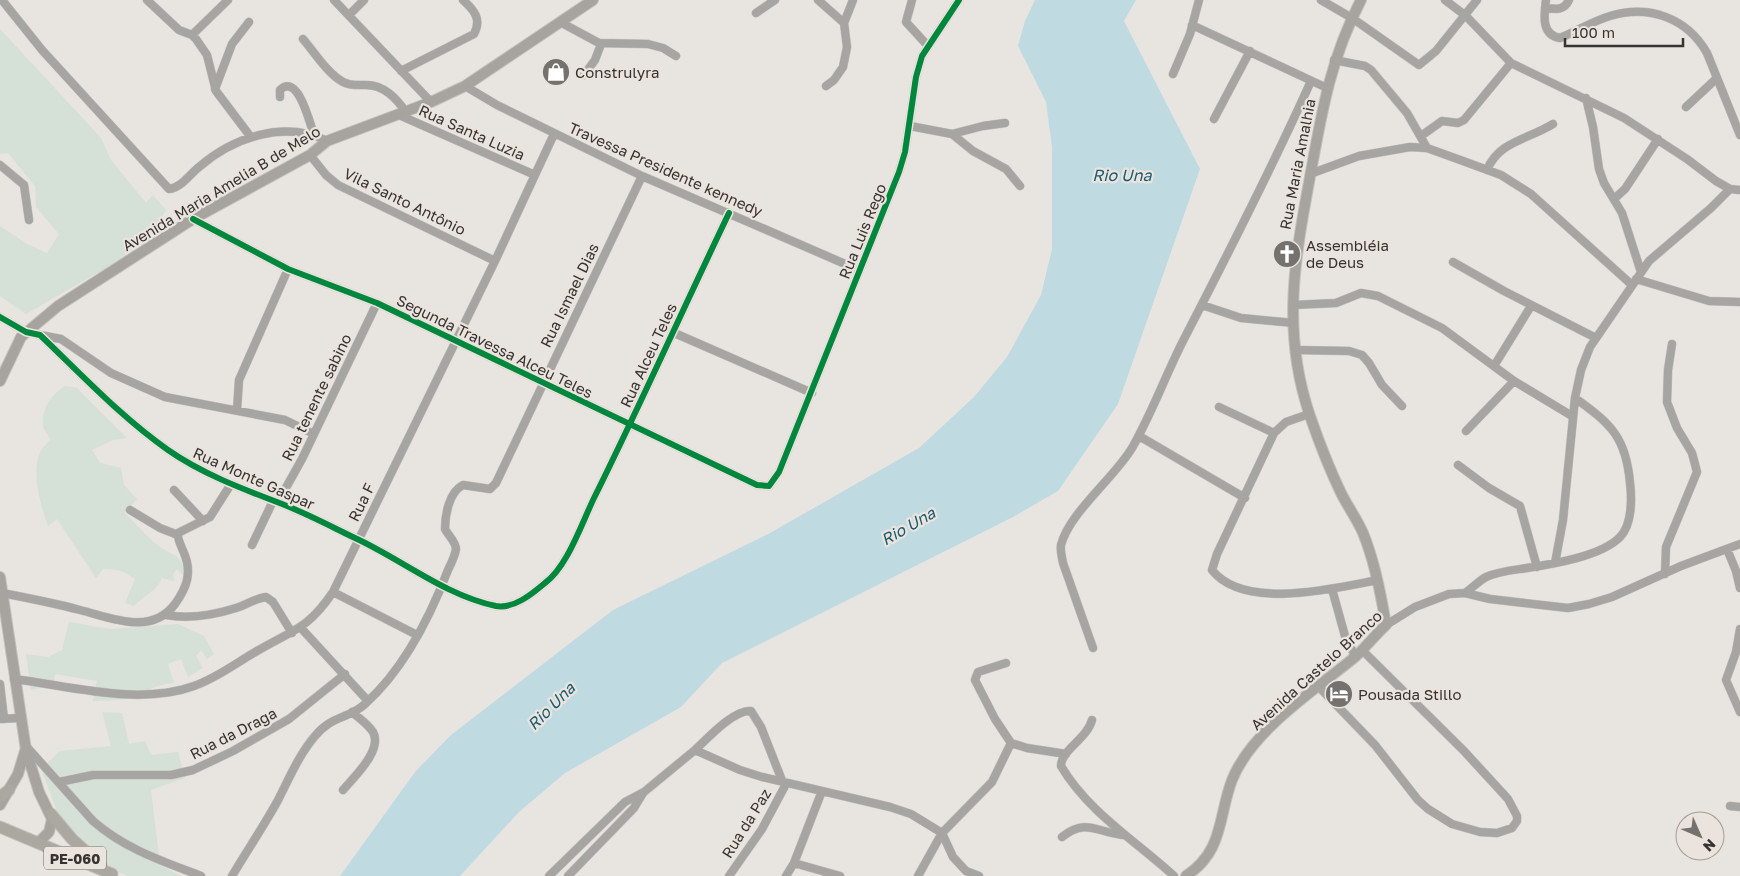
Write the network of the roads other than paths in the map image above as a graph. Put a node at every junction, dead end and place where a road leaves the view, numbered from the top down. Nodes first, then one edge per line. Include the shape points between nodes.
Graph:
1 (2, 0) edge
2 (147, 0) edge
3 (228, 0) edge
4 (334, 0) edge
5 (364, 0) edge
6 (463, 0) edge
7 (593, 0) edge
8 (774, 0) edge
9 (818, 0) edge
10 (853, 0) edge
11 (912, 0) edge
12 (959, 0) edge
13 (1199, 0) edge
14 (1321, 0) edge
15 (1361, 0) edge
16 (1445, 0) edge
17 (1477, 0) edge
18 (1569, 0) edge
19 (1546, 4) edge
20 (756, 13) dead end
21 (349, 15) junction
22 (1466, 16) junction
23 (1352, 18) junction
24 (249, 22) dead end
25 (560, 22) junction
26 (844, 23) junction
27 (1192, 25) junction
28 (192, 35) junction
29 (304, 40) dead end
30 (601, 44) junction
31 (928, 46) junction
32 (1250, 51) junction
33 (676, 56) dead end
34 (1334, 60) junction
35 (1511, 63) junction
36 (401, 71) junction
37 (1173, 74) dead end
38 (584, 75) dead end
39 (1717, 78) junction
40 (1311, 81) junction
41 (466, 86) junction
42 (826, 86) dead end
43 (1327, 88) junction
44 (215, 89) junction
45 (280, 97) dead end
46 (1586, 98) junction
47 (431, 102) junction
48 (1686, 107) dead end
49 (402, 113) junction
50 (1214, 119) dead end
51 (1005, 123) dead end
52 (1552, 124) dead end
53 (910, 126) junction
54 (314, 134) junction
55 (554, 134) junction
56 (952, 134) junction
57 (1740, 135) edge
58 (250, 136) junction
59 (1421, 136) junction
60 (1658, 140) junction
61 (327, 141) junction
62 (1427, 148) junction
63 (310, 155) junction
64 (0, 165) edge
65 (1487, 170) junction
66 (1310, 174) junction
67 (535, 175) junction
68 (642, 176) junction
69 (1020, 186) dead end
70 (1730, 189) junction
71 (1740, 190) edge
72 (1614, 199) junction
73 (729, 213) junction
74 (194, 219) junction
75 (29, 220) dead end
76 (495, 261) junction
77 (1453, 262) dead end
78 (288, 269) junction
79 (859, 270) junction
80 (1636, 279) junction
81 (1740, 302) edge
82 (377, 303) junction
83 (1202, 305) junction
84 (1293, 306) junction
85 (1531, 306) junction
86 (1, 318) edge
87 (1294, 323) junction
88 (26, 332) junction
89 (672, 332) junction
90 (40, 335) junction
91 (1596, 338) junction
92 (457, 339) junction
93 (1672, 344) dead end
94 (1295, 350) junction
95 (4, 366) edge
96 (1494, 366) junction
97 (1514, 380) junction
98 (0, 381) edge
99 (543, 382) junction
100 (812, 393) junction
101 (1575, 398) junction
102 (1402, 406) dead end
103 (1219, 407) dead end
104 (237, 410) junction
105 (1309, 414) junction
106 (1572, 416) junction
107 (630, 425) junction
108 (1466, 431) dead end
109 (1274, 433) junction
110 (314, 434) junction
111 (1139, 436) junction
112 (1458, 465) dead end
113 (779, 472) joint
114 (231, 484) junction
115 (174, 490) dead end
116 (1245, 498) junction
117 (276, 502) junction
118 (130, 510) dead end
119 (203, 521) junction
120 (178, 535) junction
121 (358, 539) junction
122 (1740, 544) edge
123 (252, 545) dead end
124 (1727, 549) junction
125 (1555, 563) junction
126 (1537, 567) junction
127 (1665, 574) junction
128 (0, 576) edge
129 (1378, 580) junction
130 (442, 585) junction
131 (1740, 588) edge
132 (1332, 589) junction
133 (333, 592) junction
134 (2, 593) junction
135 (1465, 593) junction
136 (166, 615) junction
137 (1386, 625) junction
138 (301, 628) junction
139 (1740, 629) edge
140 (292, 632) junction
141 (417, 634) junction
142 (1093, 648) dead end
143 (1359, 654) junction
144 (1006, 663) dead end
145 (345, 674) junction
146 (14, 679) junction
147 (0, 684) edge
148 (1319, 687) junction
149 (368, 701) junction
150 (352, 712) junction
151 (1740, 712) edge
152 (20, 718) junction
153 (2, 719) edge
154 (1092, 720) dead end
155 (1012, 743) junction
156 (25, 748) junction
157 (695, 750) junction
158 (1066, 754) junction
159 (59, 782) junction
160 (784, 783) junction
161 (9, 790) junction
162 (343, 790) dead end
163 (822, 791) junction
164 (644, 792) junction
165 (0, 797) edge
166 (0, 805) edge
167 (1730, 806) dead end
168 (1740, 807) edge
169 (51, 814) junction
170 (0, 827) edge
171 (942, 833) junction
172 (1123, 835) junction
173 (1062, 837) dead end
174 (39, 842) junction
175 (794, 862) junction
176 (114, 875) edge
177 (201, 876) edge
178 (232, 876) edge
179 (549, 876) edge
180 (568, 876) edge
181 (729, 876) edge
182 (786, 876) edge
183 (840, 876) edge
184 (918, 876) edge
185 (979, 876) edge
186 (1174, 876) edge
187 (1186, 876) edge

1 - 58 street via 42,50 166,188 176,187 211,157
2 - 28 street via 179,30
3 - 28 street
4 - 21 street
5 - 21 street
6 - 36 street via 475,12 478,24 474,34
7 - 25 street, Avenida Maria Amelia B de Melo
8 - 20 street
9 - 26 street
10 - 26 street
11 - 31 street via 906,22
12 - 31 street, Rua Luis Rego
13 - 27 street
14 - 23 street
15 - 23 street, Rua Maria Amalhia
16 - 22 street
17 - 22 street
18 - 19 street via 1561,9
19 - 39 street via 1544,19 1547,29 1554,37 1560,38 1610,16 1642,12 1663,14 1679,23 1701,44
21 - 36 street
22 - 23 street via 1430,58 1419,65
22 - 35 street
23 - 34 street, Rua Maria Amalhia
24 - 44 street via 232,44
25 - 30 street
25 - 41 street, Avenida Maria Amelia B de Melo
26 - 42 street via 847,47 843,67
27 - 32 street
27 - 37 street
28 - 44 street via 207,55
29 - 49 street via 337,78 352,85 380,88 399,103
30 - 33 street via 648,44
30 - 38 street
31 - 53 street, Rua Luis Rego via 916,77
32 - 40 street
32 - 50 street
34 - 43 street, Rua Maria Amalhia
34 - 59 street via 1371,70 1407,113
35 - 46 street
35 - 59 street via 1464,120 1442,122
36 - 47 street
39 - 48 street
39 - 57 street
40 - 43 street
40 - 83 street, Rua Maria Amalhia
41 - 47 street, Avenida Maria Amelia B de Melo
41 - 55 street, Travessa Presidente kennedy
43 - 66 street, Rua Maria Amalhia
44 - 58 street
45 - 54 street via 280,90 284,87 290,87 297,93
46 - 60 street
46 - 72 street via 1599,169
47 - 49 street, Avenida Maria Amelia B de Melo
49 - 61 street, Avenida Maria Amelia B de Melo
49 - 67 street, Rua Santa Luzia
51 - 56 street
52 - 65 street via 1502,149 1494,155
53 - 56 street
53 - 79 street, Rua Luis Rego via 899,172
54 - 58 street via 286,131
54 - 61 street
55 - 67 street, Rua F
55 - 68 street, Travessa Presidente kennedy
56 - 69 street via 973,151 1006,169
59 - 62 street
60 - 70 street
60 - 72 street via 1625,189
61 - 63 street, Avenida Maria Amelia B de Melo
62 - 65 street
62 - 66 street via 1410,147 1359,156
63 - 74 street, Avenida Maria Amelia B de Melo
63 - 76 street, Vila Santo Antônio via 338,184
64 - 75 street via 24,185
65 - 80 street via 1531,194
66 - 84 street, Rua Maria Amalhia via 1296,252
67 - 76 street, Rua F
68 - 73 street, Travessa Presidente kennedy
68 - 99 street, Rua Ismael Dias
70 - 71 street
70 - 80 street via 1649,261
72 - 80 street via 1622,213
73 - 79 street, Travessa Presidente kennedy
73 - 89 street, Rua Alceu Teles
74 - 78 street, Segunda Travessa Alceu Teles
74 - 88 street, Avenida Maria Amelia B de Melo via 58,306
76 - 92 street, Rua F
77 - 85 street
78 - 82 street, Segunda Travessa Alceu Teles
78 - 104 street via 239,380
79 - 100 street, Rua Luis Rego
80 - 81 street via 1709,301
80 - 91 street
82 - 92 street, Segunda Travessa Alceu Teles
82 - 110 street, Rua tenente sabino
83 - 87 street via 1241,318
83 - 111 street, Rua Maria Amalhia
84 - 87 street, Rua Maria Amalhia
84 - 96 street via 1336,303 1361,293 1378,296 1442,328
85 - 91 street
85 - 96 street
86 - 88 street
87 - 94 street, Rua Maria Amalhia
88 - 90 street
88 - 95 street, Avenida Maria Amelia B de Melo
89 - 100 street
89 - 107 street, Rua Alceu Teles
90 - 104 street, Rua tenente sabino via 61,338 111,373 165,397
90 - 114 street, Rua Monte Gaspar via 135,426 185,461
91 - 101 street via 1583,364
92 - 99 street, Segunda Travessa Alceu Teles
92 - 121 street, Rua F
93 - 127 street via 1667,402 1692,453 1697,472 1666,547
94 - 102 street via 1348,351 1362,355 1382,385
94 - 105 street, Rua Maria Amalhia
95 - 98 street, Avenida Maria Amelia B de Melo
96 - 97 street
97 - 106 street
97 - 108 street
99 - 107 street, Segunda Travessa Alceu Teles
99 - 130 street, Rua Ismael Dias via 494,487 486,490 463,485 453,495 445,529 456,548
100 - 113 street, Rua Luis Rego
101 - 106 street
101 - 125 street via 1598,415 1621,443 1629,469 1631,504 1627,527 1609,546
103 - 109 street
104 - 110 street, Rua tenente sabino via 285,420
105 - 109 street via 1286,422
105 - 129 street, Rua Maria Amalhia via 1327,462 1363,534
106 - 125 street via 1563,520
107 - 113 street, Segunda Travessa Alceu Teles via 760,486 771,485
107 - 130 street, Rua Alceu Teles via 562,562 545,584 519,602 502,606
109 - 116 street
110 - 117 street, Rua tenente sabino
111 - 116 street
111 - 142 street, Rua Maria Amalhia via 1121,464 1085,505 1061,546
112 - 126 street via 1520,506
114 - 117 street, Rua Monte Gaspar
114 - 119 street via 212,514
115 - 119 street
116 - 132 street via 1214,560 1212,568 1216,575 1259,593 1296,594
117 - 121 street, Rua Monte Gaspar
117 - 123 street, Rua tenente sabino
118 - 120 street
119 - 120 street
120 - 136 street via 188,559 188,572 182,594
121 - 130 street, Rua Monte Gaspar
121 - 133 street, Rua F
122 - 124 street, Avenida Castelo Branco
124 - 127 street, Avenida Castelo Branco
124 - 131 street
125 - 126 street
126 - 135 street via 1486,578
127 - 135 street, Avenida Castelo Branco via 1612,597 1568,608
128 - 134 street
129 - 132 street
129 - 137 street, Rua Maria Amalhia
130 - 141 street
132 - 143 street via 1345,636
133 - 138 street, Rua F
133 - 141 street
134 - 136 street via 123,622 146,621
134 - 146 street
135 - 137 street, Avenida Castelo Branco via 1439,596
136 - 140 street via 184,617 235,609 266,597 276,606
137 - 143 street, Avenida Castelo Branco
138 - 140 street, Rua F
138 - 145 street
139 - 151 street via 1726,680
140 - 146 street, Rua F via 209,680 184,690 111,693
141 - 149 street via 392,673
143 - 148 street, Avenida Castelo Branco
143 - 148 street via 1464,751 1508,799 1517,816 1512,828 1497,834 1480,832 1452,824 1428,809 1375,745
144 - 155 street via 978,672 974,680
145 - 149 street
145 - 159 street, Rua da Draga via 289,719 193,770 171,774 93,775
146 - 152 street
147 - 153 street
148 - 187 street, Avenida Castelo Branco via 1252,747 1232,780 1214,846 1201,865
149 - 150 street
150 - 162 street via 371,728 375,741 370,754
150 - 178 street via 331,721 301,754
152 - 153 street
152 - 156 street
154 - 158 street via 1087,733
155 - 158 street
155 - 171 street via 989,786
156 - 159 street
156 - 161 street via 20,770
156 - 169 street via 39,792
157 - 160 street via 740,770
157 - 160 street via 729,720 751,711
157 - 164 street
158 - 172 street via 1061,766 1074,788
159 - 177 street via 105,832 148,857
160 - 163 street
160 - 181 street, Rua da Paz via 762,829
161 - 165 main road
161 - 166 street
163 - 171 street via 911,814
163 - 175 street
164 - 179 street via 625,802
164 - 180 street via 634,808
167 - 168 street
169 - 174 street via 50,829
169 - 176 main road via 72,839
170 - 174 main road, PE-060
171 - 184 street
171 - 185 street via 953,857 966,871
172 - 173 street via 1084,826
172 - 186 street
174 - 176 main road, PE-060
175 - 182 street
175 - 183 street

